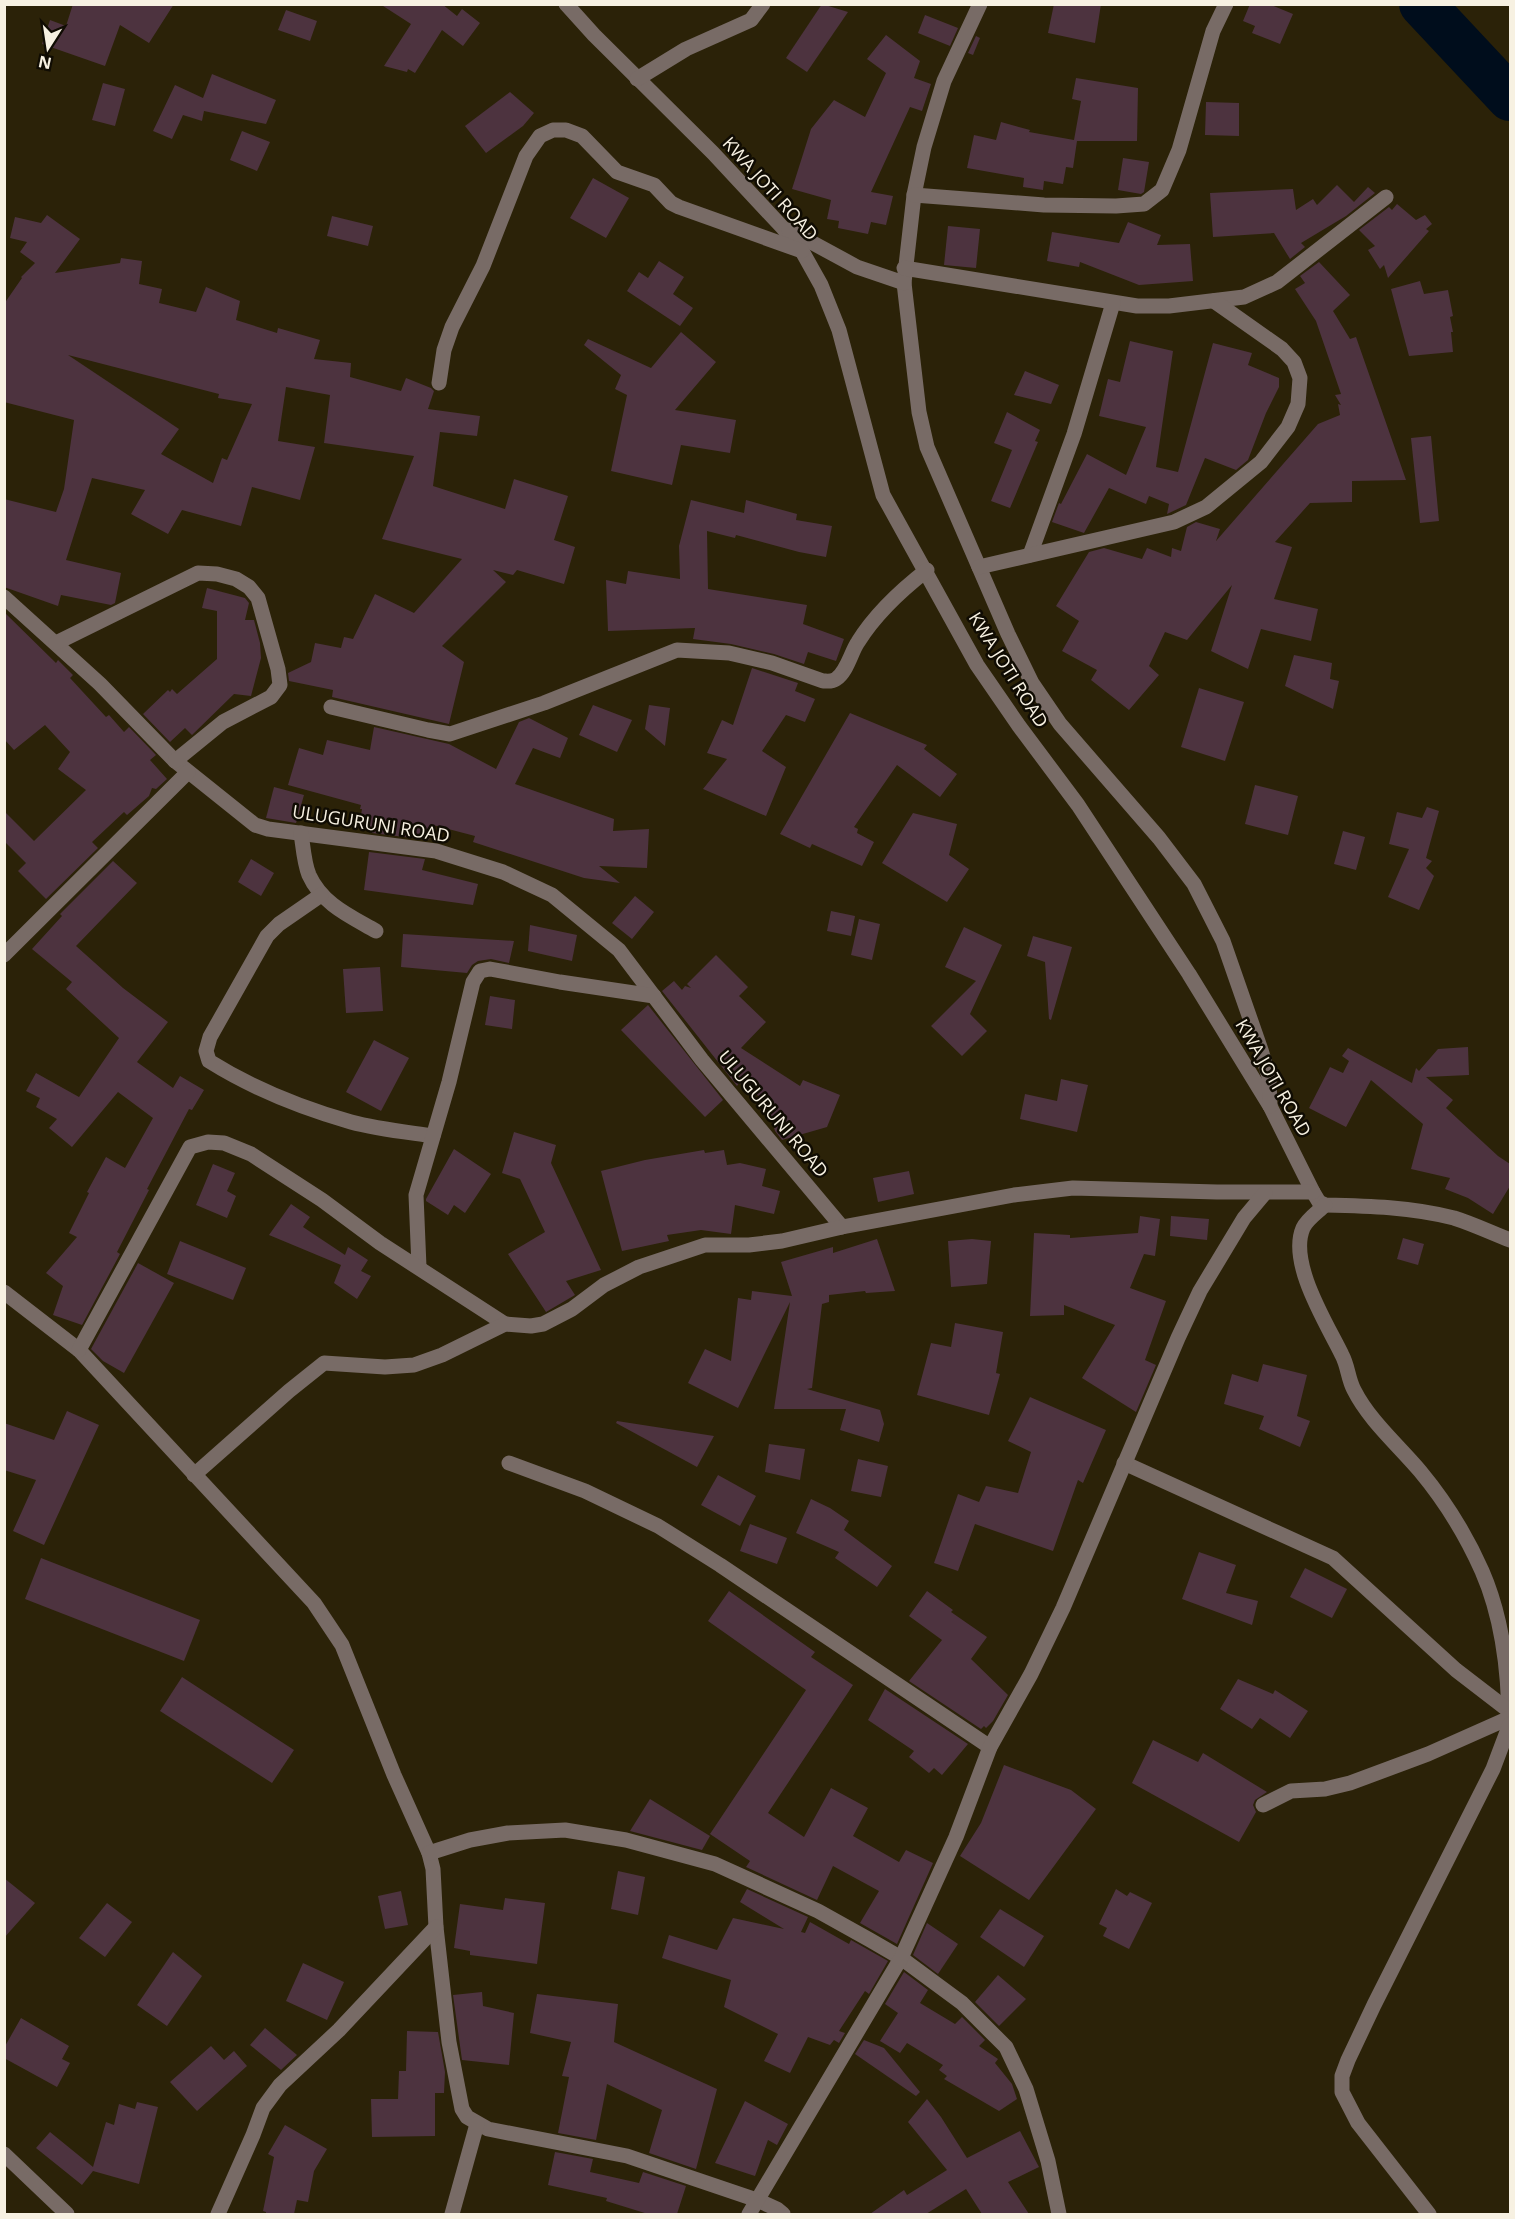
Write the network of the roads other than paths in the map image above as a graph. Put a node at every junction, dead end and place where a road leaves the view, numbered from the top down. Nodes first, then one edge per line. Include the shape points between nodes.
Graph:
1 (566, 4) edge
2 (763, 4) edge
3 (980, 4) edge
4 (1226, 4) edge
5 (637, 79) junction
6 (914, 195) junction
7 (1386, 197) dead end
8 (783, 228) junction
9 (802, 251) junction
10 (904, 275) junction
11 (1214, 301) junction
12 (1113, 303) junction
13 (439, 382) dead end
14 (1030, 555) junction
15 (979, 567) junction
16 (927, 570) junction
17 (4, 597) edge
18 (57, 643) junction
19 (331, 707) dead end
20 (175, 761) junction
21 (188, 772) junction
22 (301, 833) junction
23 (321, 894) junction
24 (376, 932) dead end
25 (4, 955) edge
26 (654, 996) junction
27 (1270, 1106) junction
28 (434, 1136) junction
29 (1313, 1192) junction
30 (1265, 1193) junction
31 (1325, 1205) junction
32 (842, 1227) junction
33 (1510, 1240) edge
34 (419, 1267) junction
35 (4, 1292) edge
36 (505, 1324) junction
37 (79, 1350) junction
38 (509, 1463) dead end
39 (1124, 1463) junction
40 (194, 1475) junction
41 (1509, 1720) edge
42 (990, 1747) junction
43 (1263, 1805) dead end
44 (429, 1853) junction
45 (436, 1927) junction
46 (901, 1958) junction
47 (477, 2124) junction
48 (4, 2154) edge
49 (757, 2200) junction
50 (67, 2214) edge
51 (218, 2214) edge
52 (452, 2214) edge
53 (749, 2214) edge
54 (783, 2214) edge
55 (1059, 2214) edge
56 (1429, 2214) edge

1 - 5 street, KWA JOTI ROAD
2 - 5 street via 751,20 686,49
3 - 6 street via 944,81
4 - 6 street via 1213,31 1179,150 1162,190 1144,204 1044,205
5 - 8 street, KWA JOTI ROAD
6 - 10 street
7 - 11 street via 1277,282 1244,297
8 - 9 street, KWA JOTI ROAD
8 - 10 street via 857,267
9 - 13 street via 679,207 654,185 617,172 582,136 553,130 540,136 526,156 483,266 452,327
9 - 16 street, KWA JOTI ROAD via 839,330 884,495
10 - 12 street
10 - 15 street via 919,412 927,447
11 - 12 street via 1169,306
11 - 14 street via 1282,349 1294,362 1300,378 1298,404 1287,428 1261,462 1206,507 1174,522
12 - 14 street via 1074,434
14 - 15 street
15 - 27 street via 1032,683 1060,724 1194,884 1222,941 1262,1050 1269,1077
16 - 19 street via 878,614 838,678 830,681 729,653 677,650 544,703 450,734
16 - 27 street, KWA JOTI ROAD via 977,665 1078,805
17 - 18 street, ULUGURUNI ROAD
18 - 20 street, ULUGURUNI ROAD
18 - 20 street via 198,573 236,579 249,587 258,598 280,685 271,697 223,722
20 - 21 street, ULUGURUNI ROAD
21 - 22 street, ULUGURUNI ROAD via 255,825
21 - 25 street
22 - 23 street via 308,874
22 - 26 street, ULUGURUNI ROAD via 436,851 503,872 560,901 619,950
23 - 24 street
23 - 28 street via 279,924 257,951 210,1037 206,1051 209,1062 298,1104 352,1122
26 - 28 street via 490,969 480,971 473,982
26 - 32 street, ULUGURUNI ROAD via 702,1060
27 - 29 street, KWA JOTI ROAD
28 - 34 street via 416,1195
29 - 30 street
29 - 31 street, KWA JOTI ROAD
30 - 32 street via 1073,1188
30 - 39 street via 1244,1218 1200,1291
31 - 33 street via 1425,1211
31 - 41 street via 1304,1226 1301,1236 1306,1280 1344,1358 1353,1389 1442,1498 1483,1572 1503,1639
32 - 36 street via 782,1241 705,1245 679,1252 604,1285 543,1324
34 - 36 street
34 - 37 street via 251,1154 224,1143 208,1142 190,1147
35 - 37 street
36 - 40 street via 414,1365 324,1364
37 - 40 street
38 - 42 street via 585,1491 658,1526
39 - 41 street via 1333,1558
39 - 42 street via 1063,1608
40 - 44 street via 314,1604 342,1645
41 - 43 street via 1350,1783 1291,1791
41 - 56 street via 1493,1769 1342,2076 1342,2092 1358,2123
42 - 46 street via 956,1837
44 - 45 street
44 - 46 street via 508,1833 565,1830 626,1840 715,1864 818,1911
45 - 47 street via 449,2042 462,2109
45 - 51 street via 339,2030 280,2085 263,2108
46 - 49 street
46 - 55 street via 962,2003 1006,2047 1026,2090 1048,2161
47 - 49 street via 627,2156
47 - 52 street
48 - 50 street
49 - 53 street
49 - 54 street

